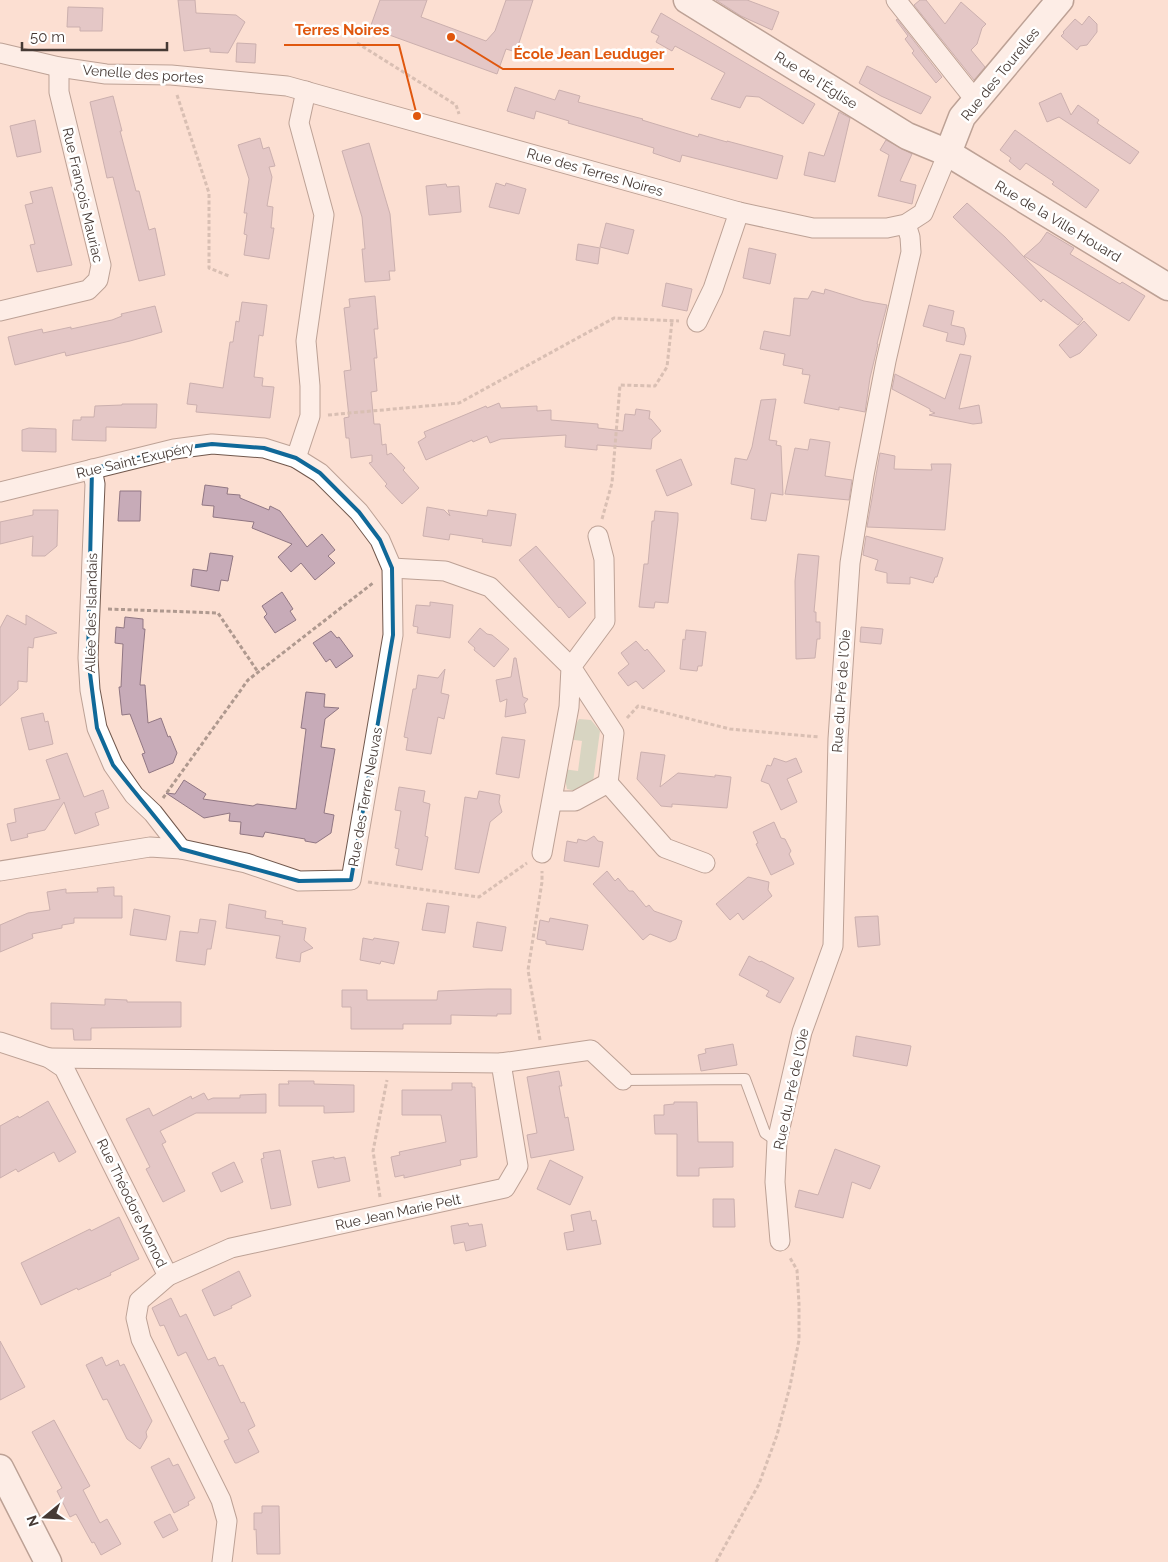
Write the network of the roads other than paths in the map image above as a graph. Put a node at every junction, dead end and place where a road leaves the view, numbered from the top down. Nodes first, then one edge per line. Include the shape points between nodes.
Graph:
1 (687, 0) edge
2 (896, 0) edge
3 (1060, 0) edge
4 (0, 54) edge
5 (59, 67) junction
6 (287, 86) joint
7 (306, 91) junction
8 (976, 101) junction
9 (948, 153) junction
10 (738, 212) junction
11 (906, 224) junction
12 (1168, 287) edge
13 (0, 310) edge
14 (697, 322) road end
15 (296, 458) junction
16 (92, 469) junction
17 (0, 492) edge
18 (598, 536) road end
19 (392, 568) junction
20 (571, 667) junction
21 (608, 783) junction
22 (553, 801) junction
23 (181, 849) junction
24 (542, 853) road end
25 (705, 863) dead end
26 (0, 871) edge
27 (0, 1042) edge
28 (49, 1058) junction
29 (500, 1062) junction
30 (623, 1080) joint
31 (777, 1141) junction
32 (780, 1241) road end
33 (168, 1276) junction
34 (0, 1468) edge
35 (48, 1562) edge
36 (222, 1562) edge

1 - 9 street, Rue de l'Église via 907,136
2 - 8 street
3 - 8 street, Rue des Tourelles
4 - 5 street, Venelle des portes
5 - 6 street, Venelle des portes via 106,74 171,75
5 - 13 street, Rue François Mauriac via 59,92 101,265 98,280 88,290
6 - 7 street, Rue des Terres Noires
7 - 10 street, Rue des Terres Noires
7 - 15 street via 299,123 324,215 306,341 310,416
8 - 9 street, Rue des Tourelles via 962,117
9 - 11 street via 923,214
9 - 12 street, Rue de la Ville Houard
10 - 11 street, Rue des Terres Noires via 813,228 887,228
10 - 14 street via 713,289
11 - 31 street, Rue du Pré de l'Oie via 911,252 875,418 850,563 838,739 833,946 802,1032
15 - 16 street, Rue Saint-Exupéry via 264,448 212,444 174,449
15 - 19 street, Rue Saint-Exupéry via 320,473 359,512 380,540
16 - 17 street, Rue Saint-Exupéry
16 - 23 street, Allée des Islandais via 95,484 89,674 97,728 113,765 134,795 153,813
18 - 20 street via 604,559 605,621
19 - 20 street via 444,571 490,587
19 - 23 street, Rue des Terre Neuvas via 393,635 351,880 300,880 246,863
20 - 21 street via 614,733
20 - 22 street via 569,707
21 - 22 street via 574,801
21 - 25 street via 665,848
22 - 24 street
23 - 26 street, Rue des Terre Neuvas via 150,847
27 - 28 street, Rue Théodore Monod
28 - 29 street
28 - 33 street, Rue Théodore Monod via 64,1068
29 - 30 street via 591,1050
29 - 33 street, Rue Jean Marie Pelt via 518,1166 505,1188 231,1248
30 - 31 lane via 745,1080 765,1133
31 - 32 street, Rue du Pré de l'Oie via 775,1182
33 - 36 street, Rue Théodore Monod via 139,1301 136,1318 141,1339 221,1500 227,1520
34 - 35 street

